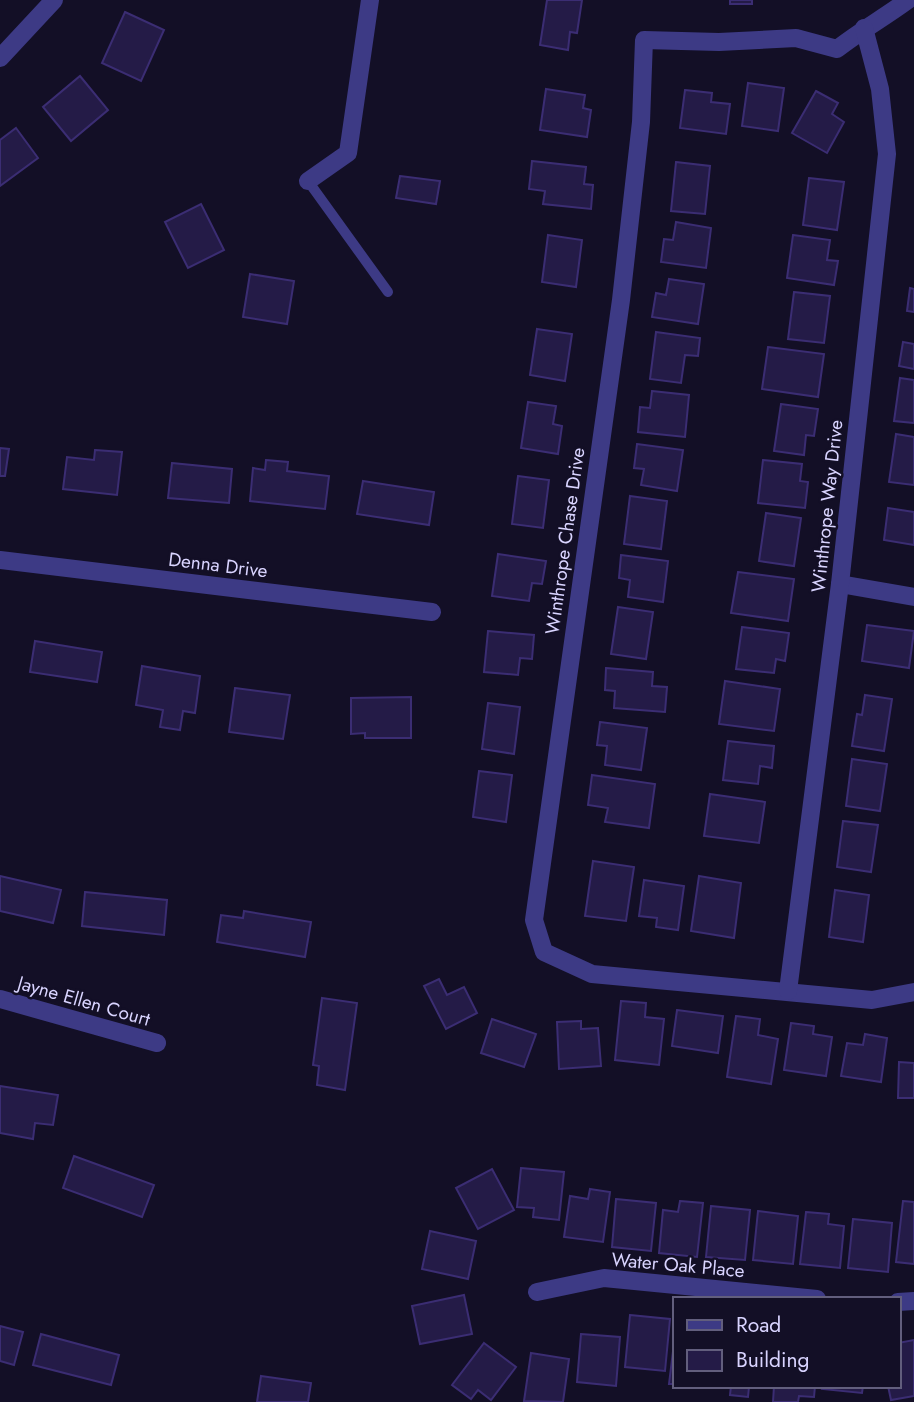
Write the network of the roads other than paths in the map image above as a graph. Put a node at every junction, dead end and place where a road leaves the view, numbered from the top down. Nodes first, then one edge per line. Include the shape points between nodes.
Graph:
1 (54, 0) edge
2 (370, 0) edge
3 (908, 0) edge
4 (864, 28) junction
5 (0, 58) edge
6 (308, 181) joint
7 (388, 292) dead end
8 (0, 560) edge
9 (840, 584) junction
10 (914, 597) edge
11 (432, 612) dead end
12 (788, 990) junction
13 (914, 992) edge
14 (0, 999) edge
15 (157, 1043) dead end
16 (537, 1292) dead end
17 (797, 1297) edge

1 - 5 street
2 - 6 street via 348,153
3 - 4 street, Winthrope Chase Drive
4 - 9 street, Winthrope Way Drive via 880,89 887,154
4 - 12 street, Winthrope Chase Drive via 837,49 796,38 644,40 641,122 621,300 534,920 544,952 593,974
6 - 7 lane
8 - 11 street, Denna Drive
9 - 10 street
9 - 12 street, Winthrope Way Drive
12 - 13 street, Winthrope Chase Drive via 872,1000
14 - 15 street, Jayne Ellen Court
16 - 17 street, Water Oak Place via 604,1278

